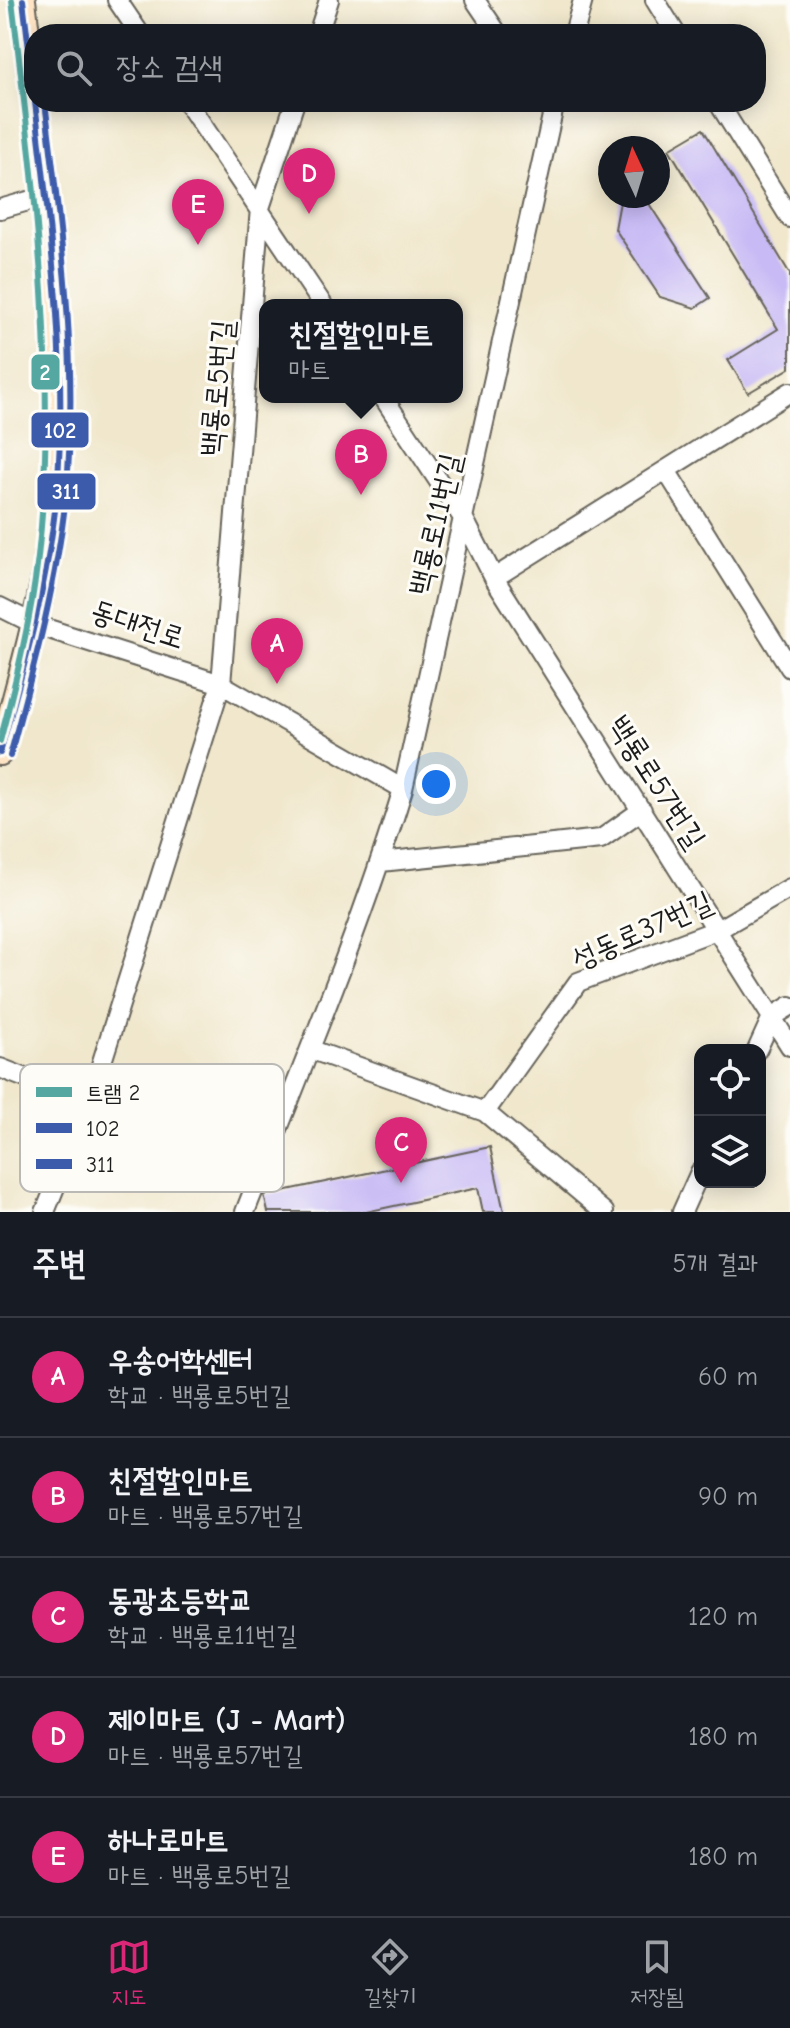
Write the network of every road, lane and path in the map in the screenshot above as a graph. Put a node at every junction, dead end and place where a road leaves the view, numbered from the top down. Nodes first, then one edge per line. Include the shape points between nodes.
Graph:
1 (23, 0) edge
2 (117, 0) edge
3 (329, 0) edge
4 (475, 0) edge
5 (583, 0) edge
6 (655, 0) edge
7 (26, 24) edge
8 (133, 24) edge
9 (321, 24) edge
10 (491, 24) edge
11 (577, 24) edge
12 (670, 24) edge
13 (36, 112) edge
14 (194, 112) edge
15 (292, 112) edge
16 (550, 112) edge
17 (725, 112) edge
18 (46, 196) junction
19 (784, 197) edge
20 (260, 208) junction
21 (0, 209) edge
22 (790, 218) edge
23 (319, 299) edge
24 (790, 392) edge
25 (387, 403) edge
26 (667, 472) junction
27 (465, 521) junction
28 (494, 578) junction
29 (0, 607) edge
30 (36, 625) junction
31 (790, 668) edge
32 (221, 684) junction
33 (0, 753) edge
34 (403, 789) junction
35 (642, 810) junction
36 (381, 862) junction
37 (790, 888) edge
38 (719, 929) junction
39 (790, 1006) edge
40 (772, 1017) junction
41 (760, 1044) edge
42 (790, 1046) edge
43 (312, 1050) junction
44 (101, 1064) edge
45 (0, 1068) edge
46 (20, 1076) edge
47 (485, 1112) junction
48 (284, 1116) edge
49 (694, 1185) edge
50 (53, 1192) edge
51 (253, 1192) edge
52 (45, 1212) edge
53 (245, 1212) edge
54 (604, 1212) edge
55 (682, 1212) edge

1 - 7 main road
2 - 8 street
3 - 9 street
4 - 10 street
5 - 11 street
6 - 12 street
13 - 18 main road
14 - 20 street
15 - 20 street, 백룡로5번길
16 - 27 street, 백룡로11번길
17 - 19 street
18 - 21 street
18 - 30 main road via 60,336 59,456
19 - 22 street
20 - 23 street
20 - 32 street, 백룡로5번길
24 - 26 street
25 - 27 street, 백룡로57번길
26 - 28 street
26 - 31 street
27 - 28 street, 백룡로57번길
27 - 34 street, 백룡로11번길
28 - 35 street, 백룡로57번길
29 - 30 street, 동대전로
30 - 32 street, 동대전로
30 - 33 main road
32 - 34 street
32 - 44 street, 백룡로5번길
34 - 36 street, 백룡로11번길
35 - 36 street via 601,839
35 - 38 street, 백룡로57번길
36 - 43 street, 백룡로11번길
37 - 38 street, 성동로37번길
38 - 40 street, 백룡로57번길
38 - 47 street, 성동로37번길 via 578,982
39 - 40 street
40 - 41 street
40 - 42 street, 백룡로57번길
43 - 47 street
43 - 48 street, 백룡로11번길
45 - 46 street
47 - 54 street
49 - 55 street
50 - 52 street, 백룡로5번길
51 - 53 street, 백룡로11번길

